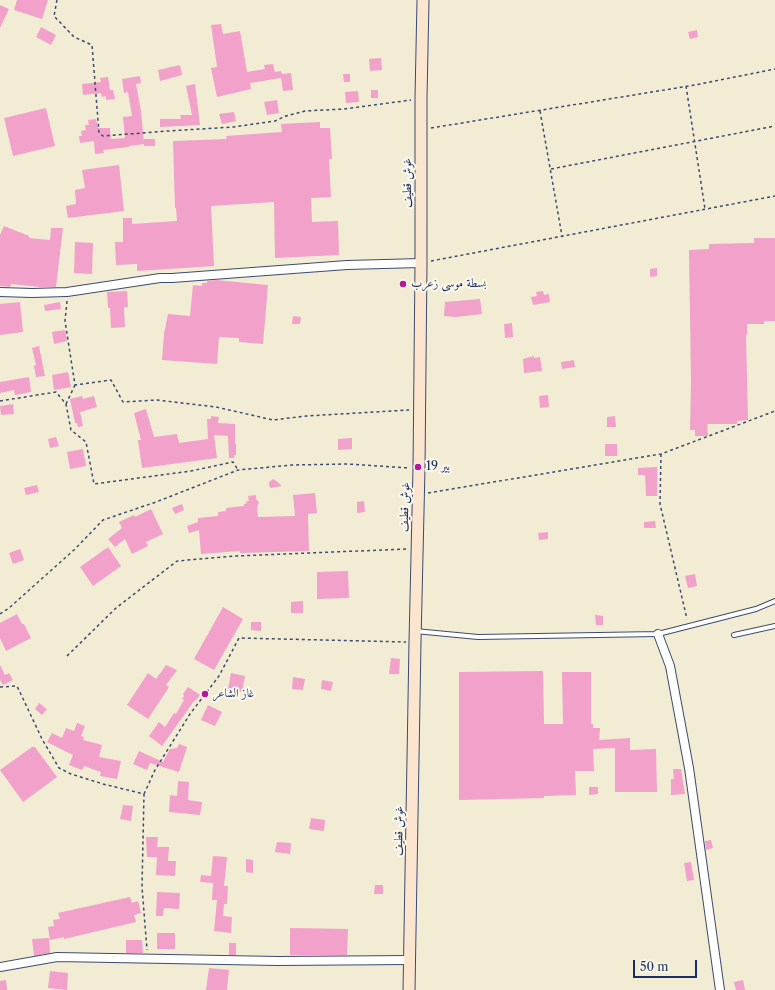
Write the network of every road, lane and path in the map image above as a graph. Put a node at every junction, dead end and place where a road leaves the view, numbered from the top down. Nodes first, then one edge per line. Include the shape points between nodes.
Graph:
1 (57, 0) edge
2 (423, 0) edge
3 (775, 69) edge
4 (686, 86) junction
5 (421, 98) junction
6 (540, 111) junction
7 (775, 126) edge
8 (421, 130) junction
9 (695, 141) junction
10 (551, 169) junction
11 (775, 196) edge
12 (705, 209) junction
13 (562, 236) junction
14 (421, 263) junction
15 (0, 292) edge
16 (67, 292) junction
17 (75, 385) junction
18 (0, 401) edge
19 (66, 404) junction
20 (419, 410) junction
21 (775, 411) edge
22 (661, 454) junction
23 (419, 468) junction
24 (238, 470) junction
25 (418, 495) junction
26 (417, 548) junction
27 (775, 601) edge
28 (0, 614) edge
29 (775, 626) edge
30 (689, 627) junction
31 (658, 634) junction
32 (734, 635) dead end
33 (415, 637) junction
34 (68, 656) dead end
35 (0, 687) edge
36 (144, 794) junction
37 (147, 958) junction
38 (410, 960) junction
39 (0, 967) edge
40 (409, 990) edge
41 (720, 990) edge

1 - 5 path via 54,16 74,37 92,45 99,132 103,136 233,127 275,121 305,111 344,109
2 - 5 main road, غوش قطيف
3 - 4 path
4 - 6 path
4 - 9 path
5 - 8 main road, غوش قطيف
6 - 8 path
6 - 10 path
7 - 9 path
8 - 14 main road, غوش قطيف
9 - 10 path
9 - 12 path
10 - 13 path
11 - 12 path
12 - 13 path
13 - 14 path
14 - 16 street via 347,265 160,278
14 - 20 main road, غوش قطيف
15 - 16 street
16 - 17 path via 65,321
17 - 19 path
17 - 20 path via 111,380 123,402 158,400 209,406 273,420
18 - 19 path via 56,392
19 - 24 path via 71,430 86,442 94,484 191,471 233,462
20 - 23 main road, غوش قطيف
21 - 22 path
22 - 25 path
22 - 30 path via 660,504
23 - 24 path via 292,464
23 - 25 main road, غوش قطيف
24 - 28 path via 102,520 75,549
25 - 26 main road, غوش قطيف
26 - 33 main road, غوش قطيف
26 - 34 path via 177,561 116,608
27 - 30 lane via 756,609
29 - 32 lane
30 - 31 lane
31 - 33 lane
31 - 41 street via 670,666 689,768
33 - 36 path via 239,638 218,676 190,714 155,770
33 - 38 main road, غوش قطيف
35 - 36 path via 17,686 58,768 103,784
36 - 37 path via 142,887
37 - 38 street via 278,961
37 - 39 street via 57,957
38 - 40 main road, غوش قطيف

